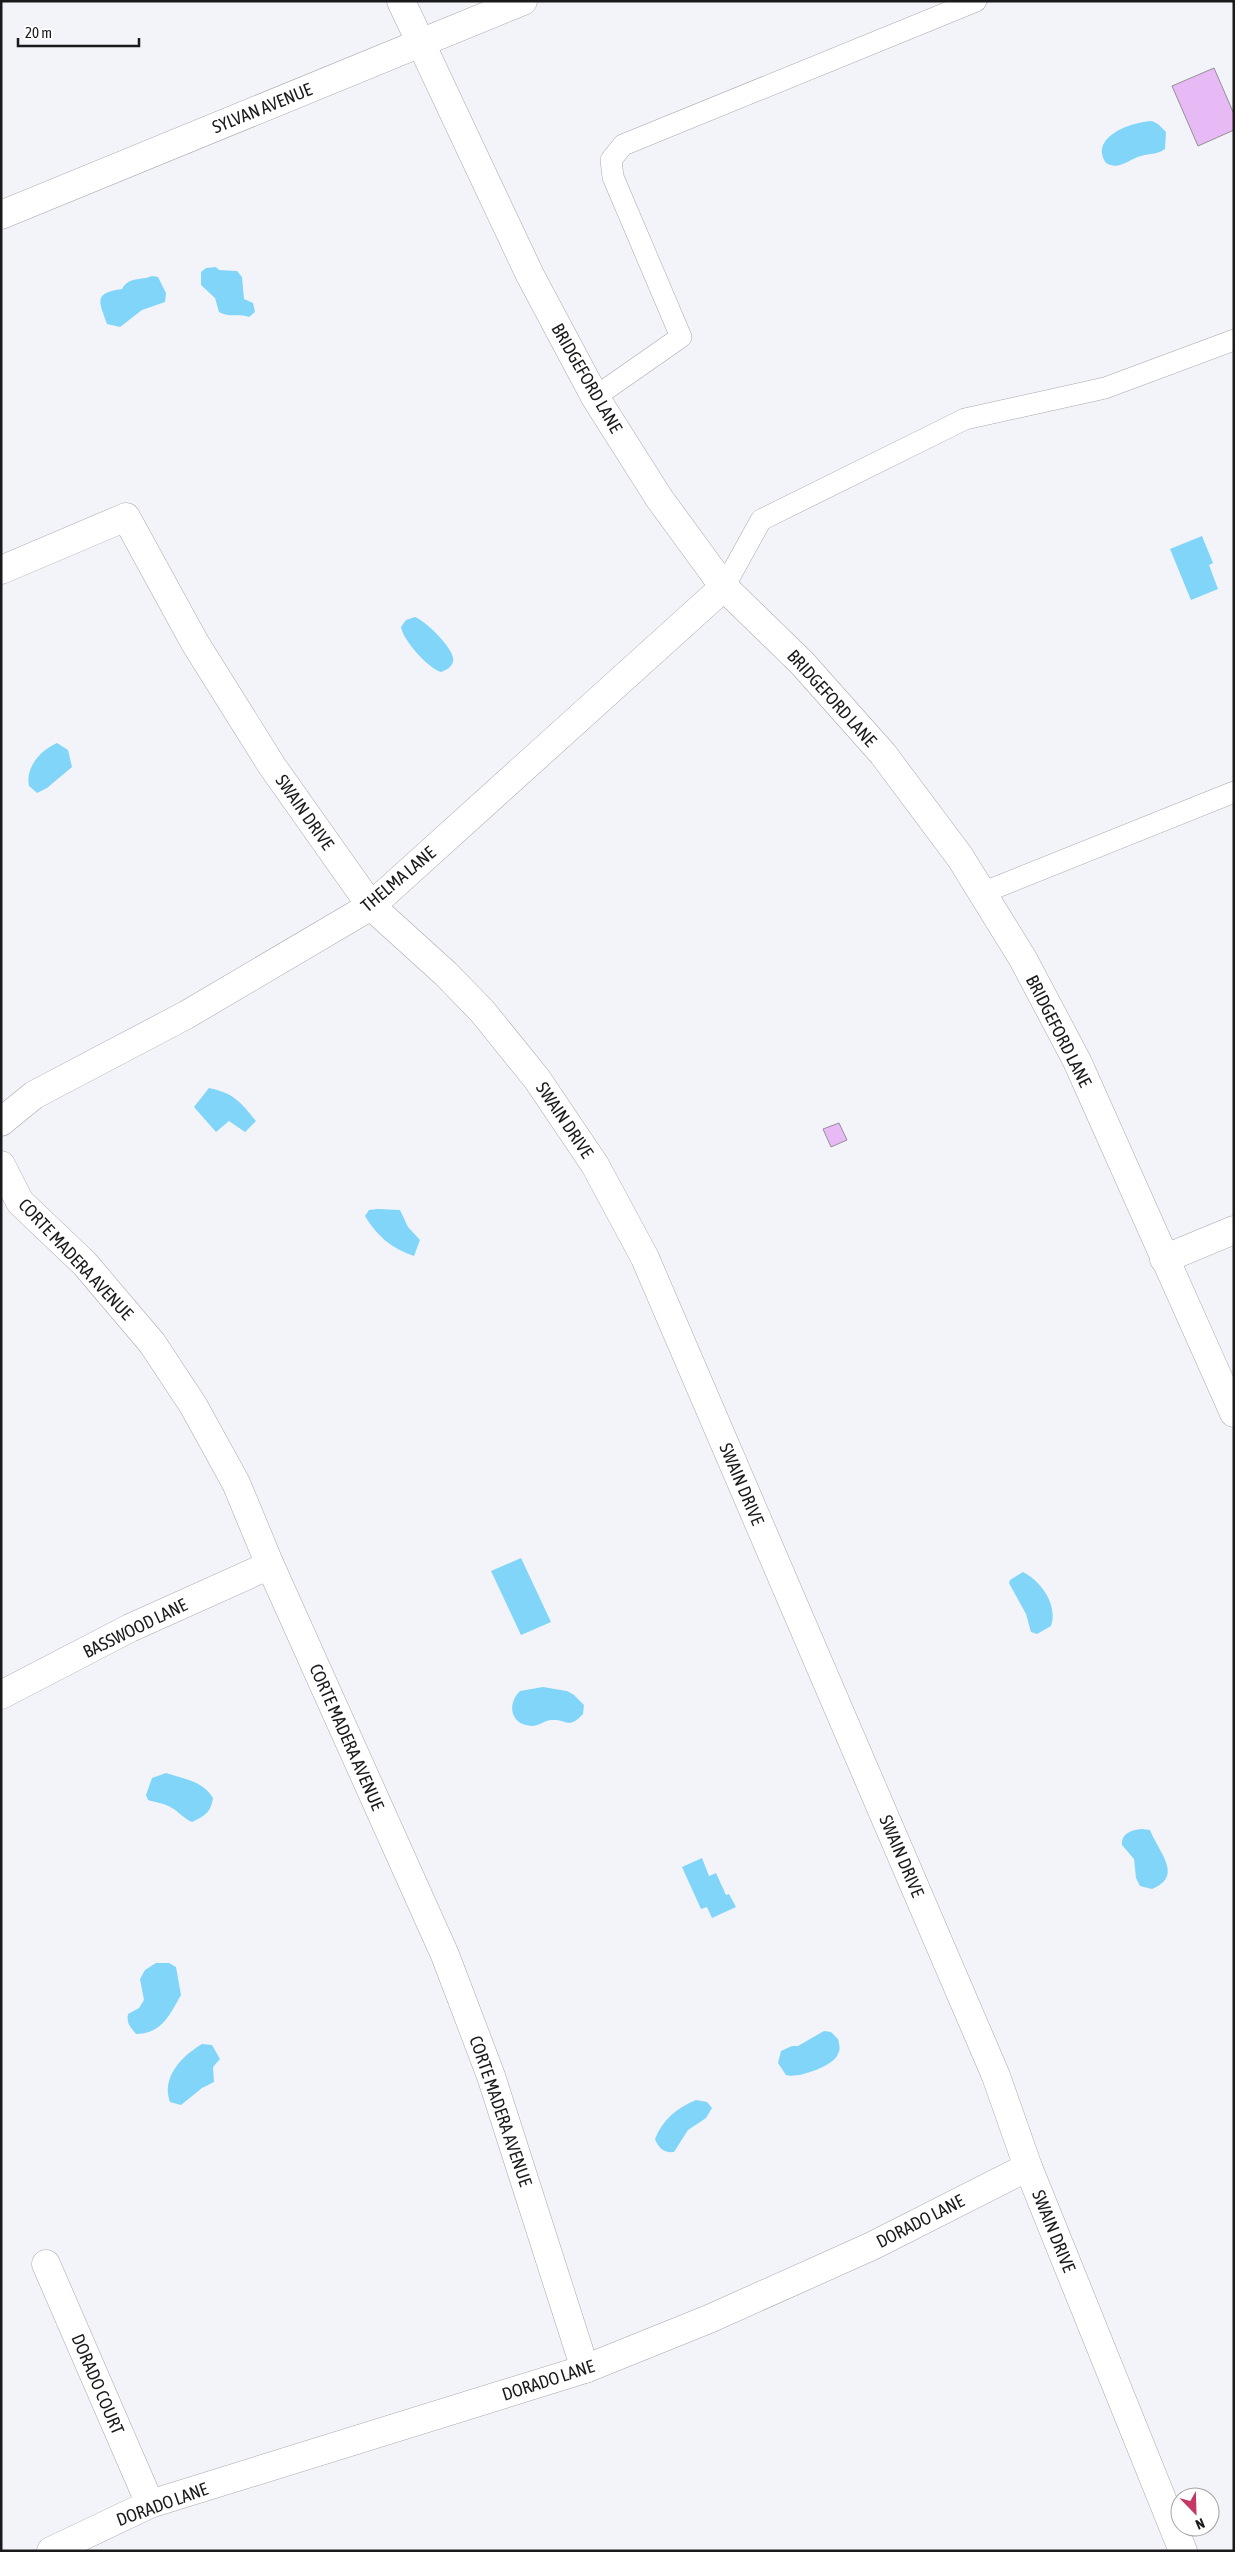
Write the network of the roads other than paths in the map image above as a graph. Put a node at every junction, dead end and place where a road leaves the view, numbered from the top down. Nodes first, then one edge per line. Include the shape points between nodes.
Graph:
1 (401, 1) edge
2 (523, 1) edge
3 (976, 1) edge
4 (420, 44) junction
5 (1, 215) edge
6 (1234, 340) edge
7 (595, 398) junction
8 (1, 570) edge
9 (724, 587) junction
10 (1234, 792) edge
11 (982, 893) junction
12 (371, 906) junction
13 (1, 1122) edge
14 (1, 1165) edge
15 (1234, 1230) edge
16 (1164, 1258) junction
17 (1234, 1413) edge
18 (270, 1565) junction
19 (1, 1695) edge
20 (1028, 2167) junction
21 (46, 2264) dead end
22 (585, 2369) junction
23 (150, 2504) junction
24 (51, 2551) edge
25 (1183, 2551) edge

1 - 4 street, BRIDGEFORD LANE
2 - 4 street, SYLVAN AVENUE
3 - 7 lane via 623,145 611,160 613,177 681,337
4 - 5 street, SYLVAN AVENUE
4 - 7 street, BRIDGEFORD LANE via 530,275
6 - 9 lane via 1105,388 965,419 761,520
7 - 9 street, BRIDGEFORD LANE via 660,498
8 - 12 street, SWAIN DRIVE via 126,517 236,709 272,766
9 - 11 street, BRIDGEFORD LANE via 802,663 883,754 960,857
9 - 12 street, THELMA LANE
10 - 11 lane
11 - 16 street, BRIDGEFORD LANE via 1023,959 1077,1061
12 - 13 street, THELMA LANE via 186,1015 34,1095
12 - 20 street, SWAIN DRIVE via 470,999 537,1079 595,1165 645,1258 996,2076
14 - 18 street, CORTE MADERA AVENUE via 20,1202 85,1264 157,1350 193,1405 236,1483
15 - 16 street
16 - 17 street, BRIDGEFORD LANE
18 - 19 street, BASSWOOD LANE via 130,1628
18 - 22 street, CORTE MADERA AVENUE via 445,1955 491,2076
20 - 22 street, DORADO LANE via 862,2250 708,2319
20 - 25 street, SWAIN DRIVE
21 - 23 street, DORADO COURT
22 - 23 street, DORADO LANE
23 - 24 street, DORADO LANE

